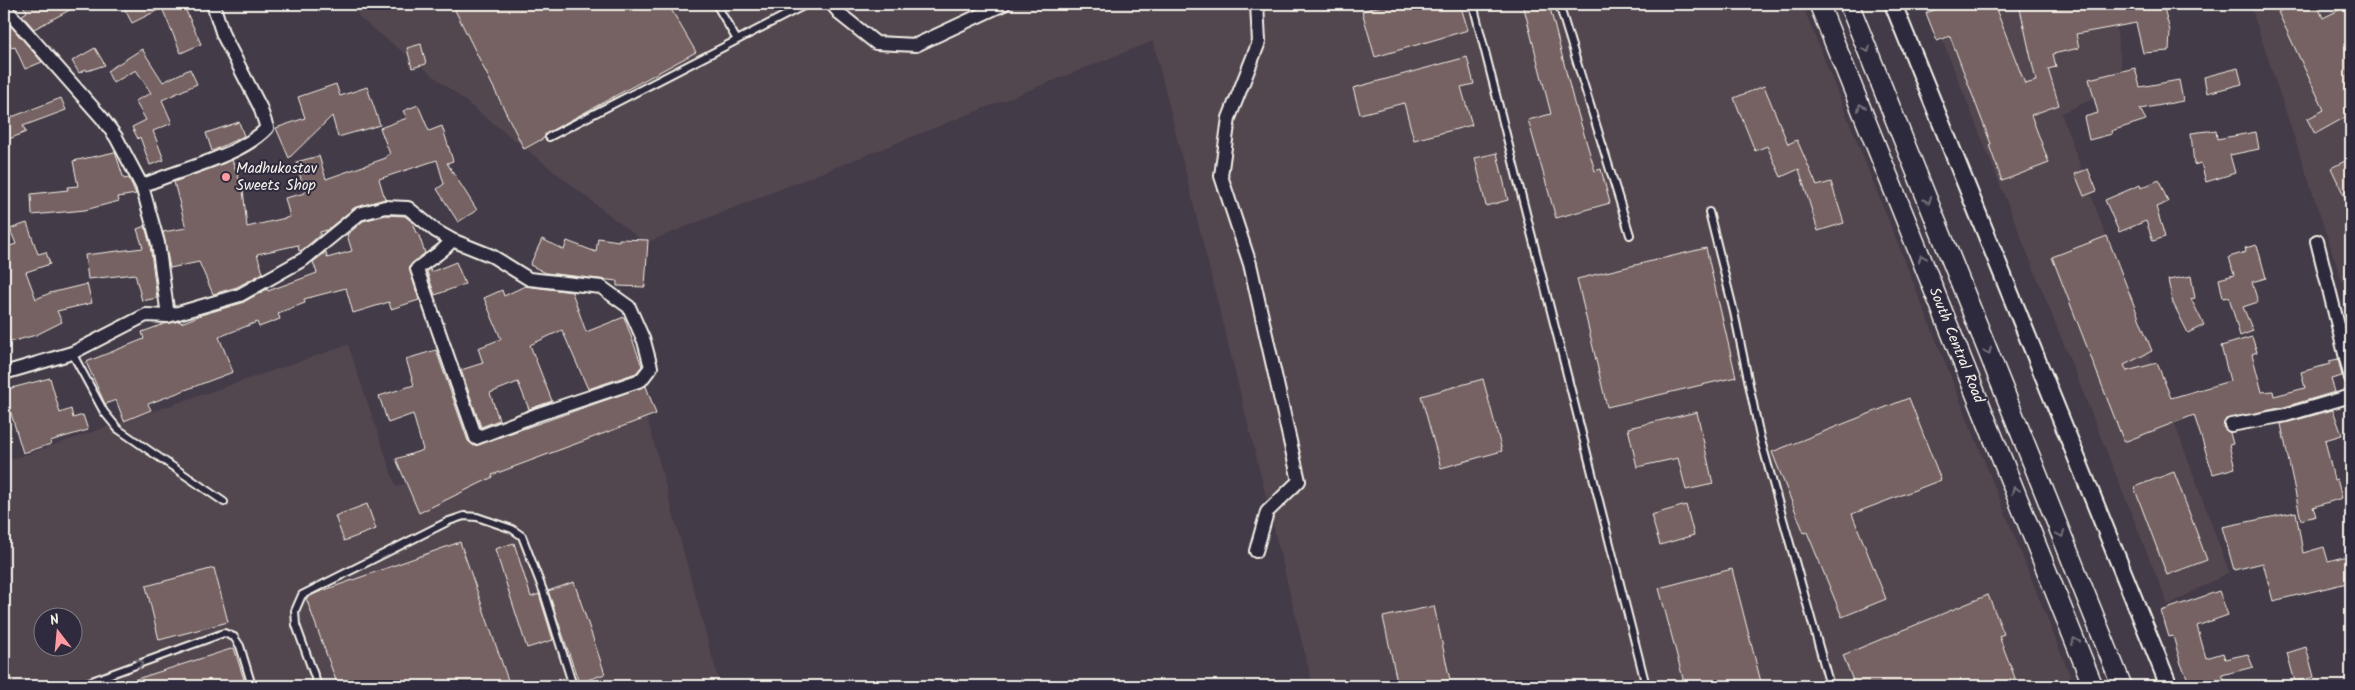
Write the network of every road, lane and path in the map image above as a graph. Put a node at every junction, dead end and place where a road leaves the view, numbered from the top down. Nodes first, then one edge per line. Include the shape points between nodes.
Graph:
1 (213, 4) edge
2 (716, 4) edge
3 (807, 4) edge
4 (832, 4) edge
5 (1004, 4) edge
6 (1256, 4) edge
7 (1473, 4) edge
8 (1559, 4) edge
9 (1819, 4) edge
10 (1849, 4) edge
11 (1894, 4) edge
12 (4, 7) edge
13 (737, 40) junction
14 (550, 137) dead end
15 (142, 186) junction
16 (1709, 212) dead end
17 (1630, 235) dead end
18 (452, 240) junction
19 (2317, 242) dead end
20 (168, 316) junction
21 (72, 353) junction
22 (4, 373) edge
23 (2351, 378) edge
24 (2351, 396) edge
25 (2007, 398) junction
26 (1982, 407) junction
27 (2231, 425) dead end
28 (224, 502) dead end
29 (1256, 551) dead end
30 (78, 686) edge
31 (252, 686) edge
32 (318, 686) edge
33 (573, 686) edge
34 (1646, 686) edge
35 (1830, 686) edge
36 (2093, 686) edge
37 (2122, 686) edge
38 (2169, 686) edge

1 - 15 street via 223,35 260,107 267,128 257,139 192,169
2 - 13 lane
3 - 13 lane
4 - 5 street via 876,43 916,45
6 - 29 street via 1259,42 1229,118 1221,176 1250,264 1299,481 1268,512
7 - 34 lane
8 - 17 lane
26 -> 9 main road, South Central Road
10 -> 25 main road, South Central Road
11 - 38 street
12 - 15 street via 102,118
13 - 14 lane
15 - 20 street via 158,243
16 - 35 lane via 1760,438
18 - 18 street via 492,256 528,279 600,288 629,307 651,367 641,380 476,438 417,269 444,251
18 - 20 street via 408,208 385,207 359,214 304,259 240,296
19 - 23 street
20 - 21 street via 146,315
21 - 22 street
21 - 28 lane via 104,412 118,430
24 - 27 street via 2286,415
25 - 26 main road
25 -> 37 main road, South Central Road
36 -> 26 main road, South Central Road
30 -> 31 lane via 224,632 234,637 240,646
32 - 33 lane via 296,625 295,611 302,595 464,516 512,529 522,536

